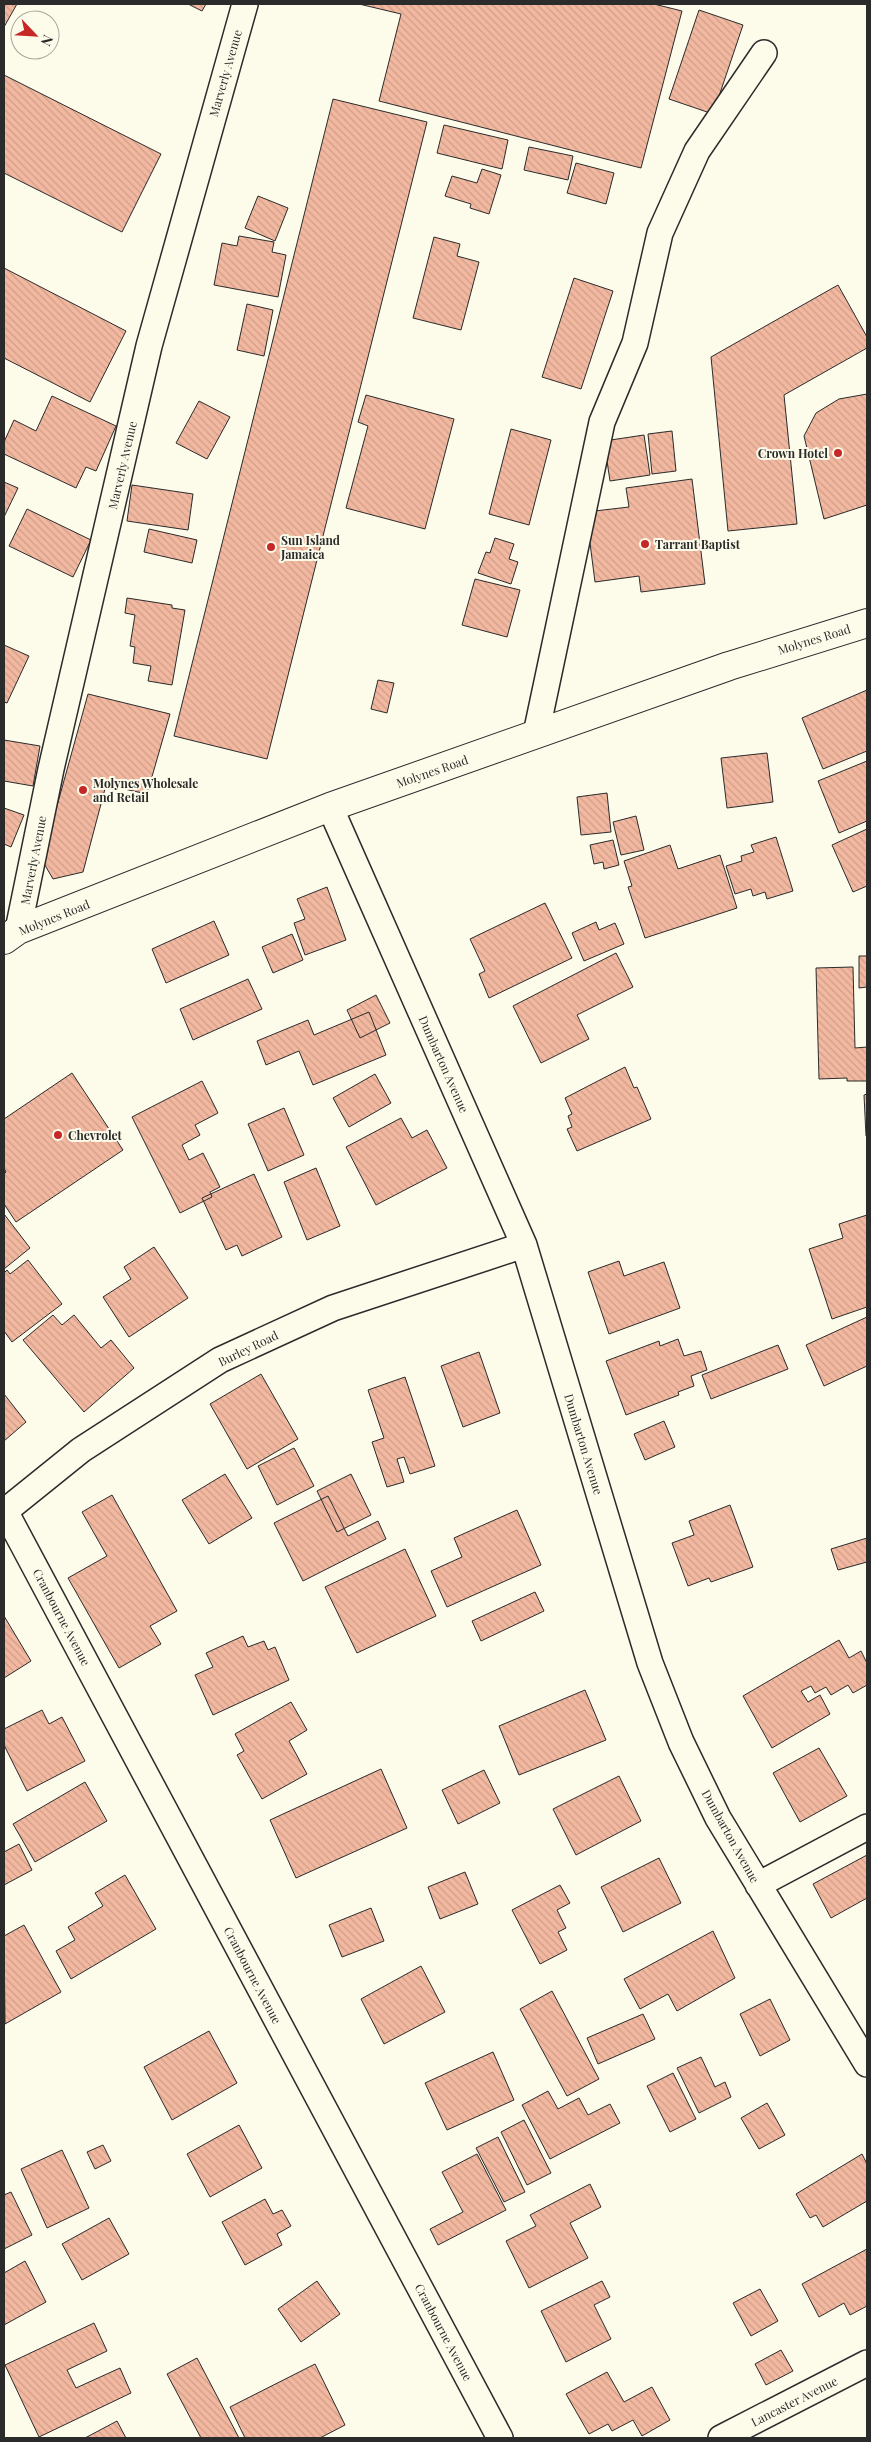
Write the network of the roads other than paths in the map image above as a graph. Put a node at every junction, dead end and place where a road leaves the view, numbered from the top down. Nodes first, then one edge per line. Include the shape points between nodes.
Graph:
1 (245, 4) edge
2 (764, 53) dead end
3 (867, 623) edge
4 (536, 734) junction
5 (330, 807) junction
6 (11, 935) edge
7 (524, 1245) junction
8 (5, 1512) edge
9 (867, 1827) edge
10 (758, 1885) junction
11 (867, 2064) edge
12 (867, 2363) edge
13 (500, 2438) edge
14 (721, 2438) edge

1 - 6 street, Marverly Avenue via 147,355
2 - 4 street via 697,151 660,233 635,343 602,422
3 - 4 main road, Molynes Road via 729,666
4 - 5 main road, Molynes Road
5 - 6 main road, Molynes Road
5 - 7 street, Dumbarton Avenue
7 - 8 street, Burley Road via 333,1308 220,1360 81,1450
7 - 10 street, Dumbarton Avenue via 650,1663 681,1742 714,1810
8 - 13 street, Cranbourne Avenue
9 - 10 street
10 - 11 street, Dumbarton Avenue
12 - 14 street, Lancaster Avenue

